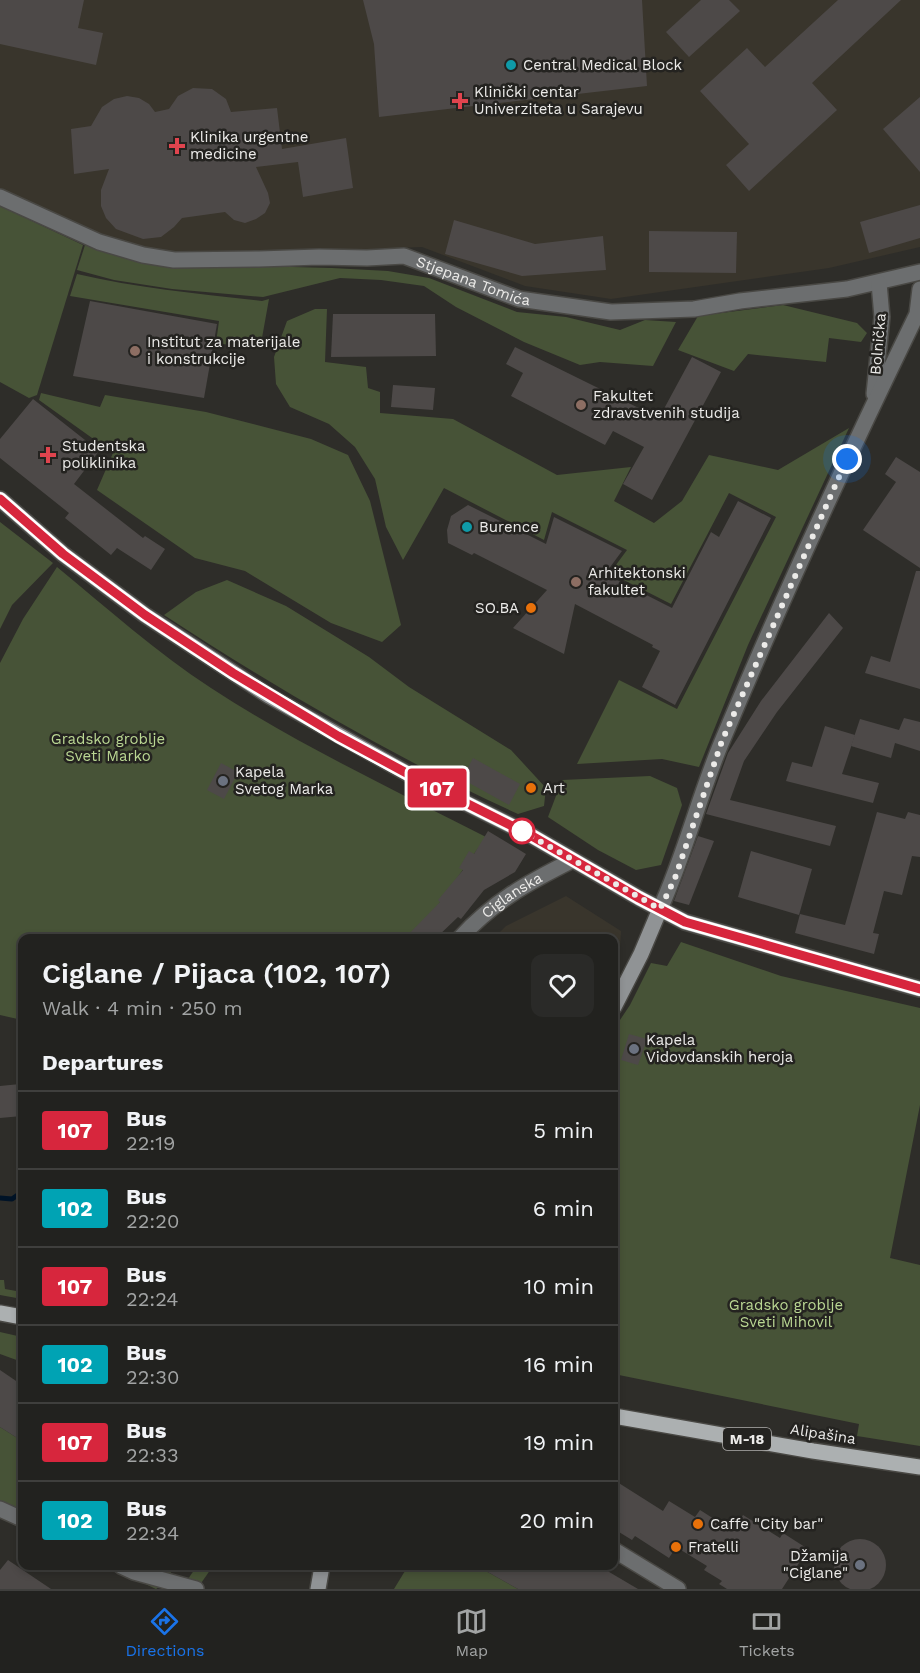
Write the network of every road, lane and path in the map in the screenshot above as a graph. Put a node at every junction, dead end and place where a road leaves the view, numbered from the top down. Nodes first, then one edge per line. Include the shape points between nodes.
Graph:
1 (0, 197) edge
2 (920, 272) edge
3 (879, 283) junction
4 (920, 289) edge
5 (872, 406) junction
6 (0, 499) edge
7 (573, 860) junction
8 (660, 909) junction
9 (464, 934) edge
10 (920, 989) edge
11 (618, 999) edge
12 (0, 1313) edge
13 (18, 1316) edge
14 (618, 1417) edge
15 (920, 1467) edge
16 (0, 1509) edge
17 (18, 1517) edge
18 (618, 1552) edge
19 (130, 1570) edge
20 (321, 1570) edge
21 (196, 1589) edge
22 (318, 1589) edge
23 (678, 1589) edge

1 - 3 street, Stjepana Tomića via 132,253 174,260 404,256 519,299 611,312 694,309
2 - 3 street, Stjepana Tomića
3 - 5 street, Bolnička via 882,317
4 - 5 street, Bolnička via 917,314
5 - 8 street, Bolnička via 722,741 675,878
6 - 7 street via 63,554 214,662 338,736
7 - 8 street
7 - 9 street, Ciglanska via 510,894
8 - 10 street via 685,922
8 - 11 street, Bolnička
12 - 13 main road
14 - 15 main road, Alipašina / M-18
16 - 17 street
18 - 23 street
19 - 21 street
20 - 22 street

